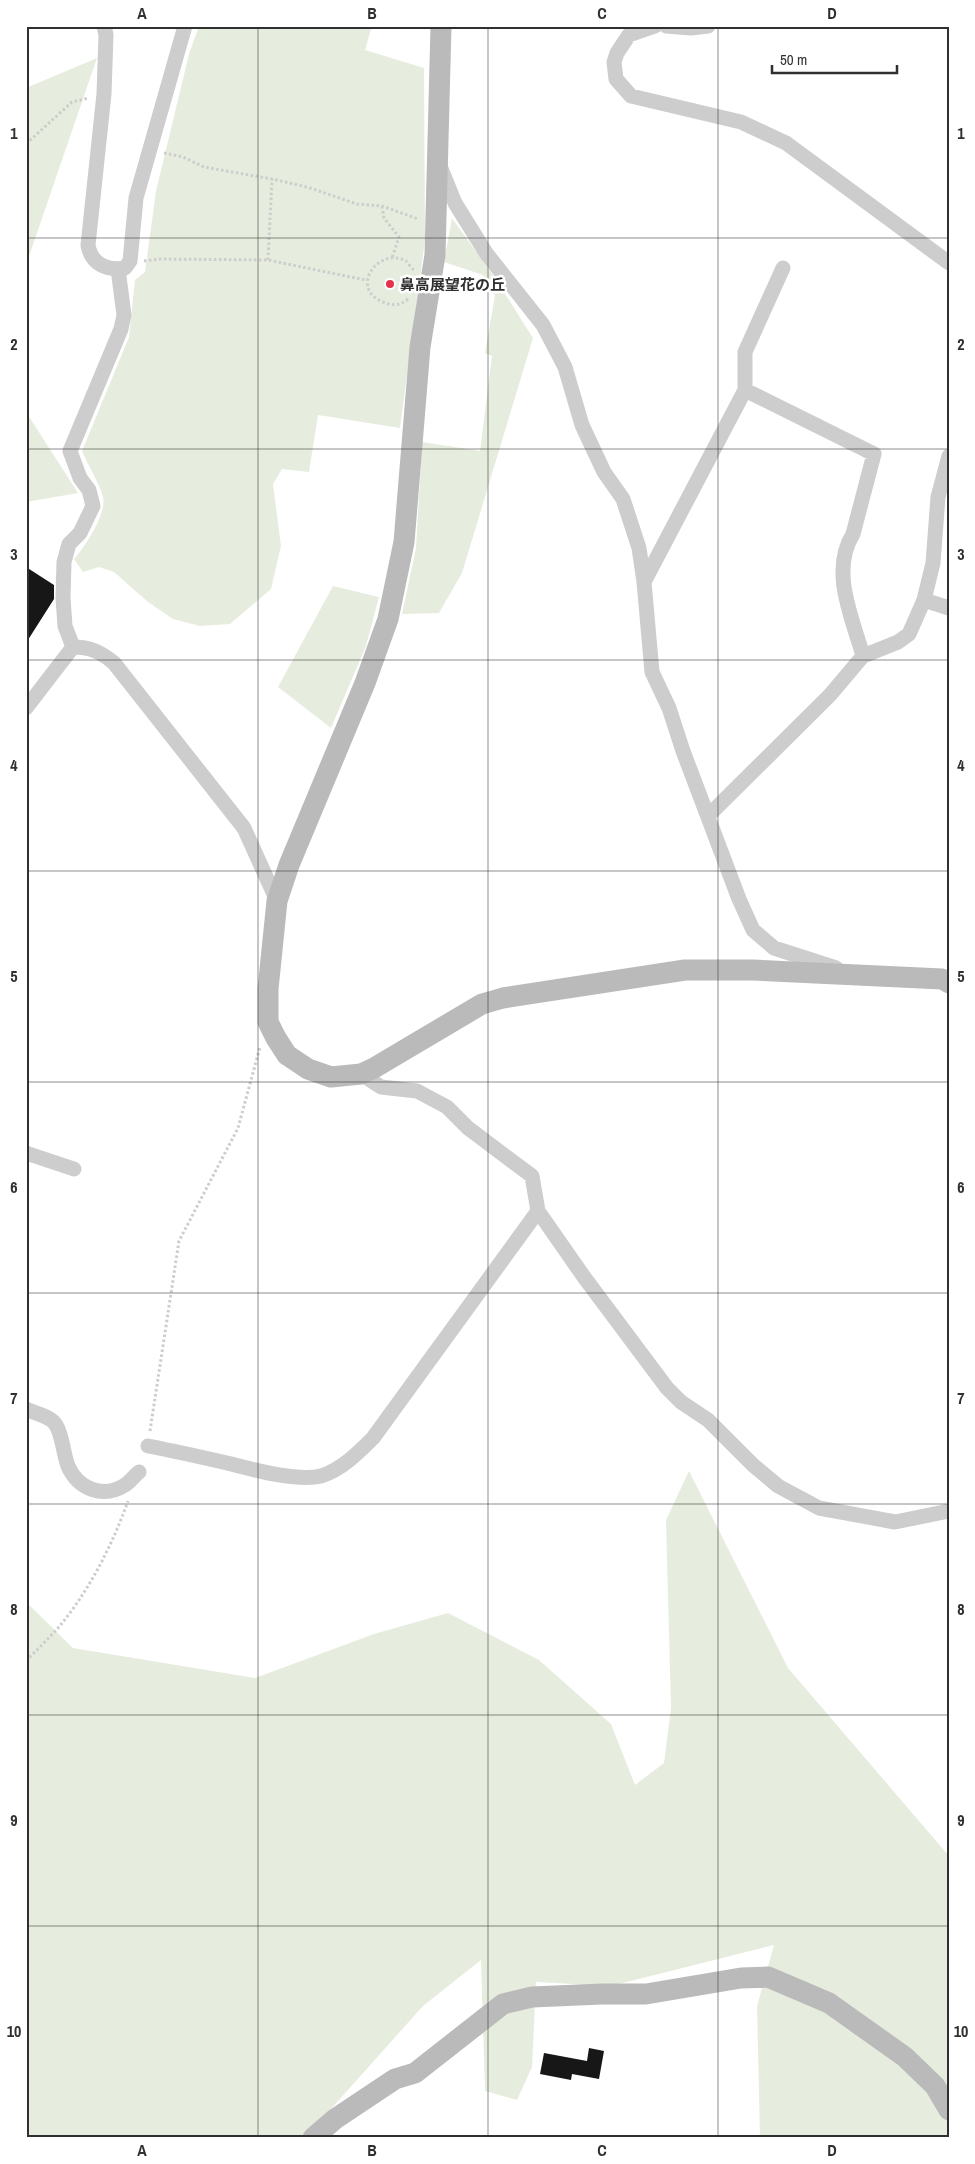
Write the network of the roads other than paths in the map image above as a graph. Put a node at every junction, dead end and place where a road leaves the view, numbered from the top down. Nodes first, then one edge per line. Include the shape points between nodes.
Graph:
1 (104, 26) edge
2 (185, 26) edge
3 (441, 26) edge
4 (655, 26) edge
5 (666, 26) edge
6 (708, 26) edge
7 (438, 162) junction
8 (949, 263) edge
9 (783, 268) dead end
10 (118, 269) junction
11 (745, 390) junction
12 (949, 456) edge
13 (644, 582) junction
14 (924, 600) junction
15 (949, 608) edge
16 (73, 647) junction
17 (862, 656) junction
18 (26, 708) edge
19 (708, 816) junction
20 (276, 901) junction
21 (853, 974) junction
22 (949, 983) edge
23 (361, 1074) junction
24 (26, 1153) edge
25 (74, 1169) dead end
26 (538, 1211) junction
27 (26, 1409) edge
28 (148, 1446) road end
29 (139, 1472) dead end
30 (949, 1511) edge
31 (949, 2110) edge
32 (313, 2138) edge

1 - 10 street via 104,94 88,245 94,260 104,267
2 - 10 street via 136,198 130,261 125,268
3 - 7 street
4 - 8 street via 629,35 617,53 614,62 616,79 631,96 741,122 786,143
5 - 6 street
7 - 13 street via 455,203 486,253 543,325 565,367 582,425 604,472 623,499 639,548
7 - 20 street via 436,255 425,284 404,542 388,619
9 - 11 street via 745,352
10 - 16 street via 124,315 121,329 70,451 94,506 80,533 69,544 64,562 65,626
11 - 13 street
11 - 17 street via 874,454 853,534 846,546 841,574
12 - 14 street via 938,497 933,563
13 - 19 street via 652,672 669,708
14 - 15 street
14 - 17 street via 908,634 898,642
16 - 18 street
16 - 20 street via 88,647 105,655 120,671 244,828
17 - 19 street via 830,695
19 - 21 street via 753,930 774,948
20 - 23 street via 268,1022 287,1055 308,1069 331,1077
21 - 22 street via 942,979
21 - 23 street via 685,970 503,998 482,1004
23 - 26 street via 381,1087 417,1091 447,1107 468,1128 532,1176
24 - 25 street
26 - 28 street via 373,1438 342,1465 320,1476 304,1477 265,1472
26 - 30 street via 667,1388 708,1420 778,1486 819,1508 895,1522
27 - 29 street via 50,1419 56,1426 69,1467 84,1487 96,1492 114,1490 126,1485
31 - 32 street via 935,2086 906,2057 829,2003 768,1977 741,1978 646,1994 532,1997 503,2004 416,2073 395,2079 335,2118

